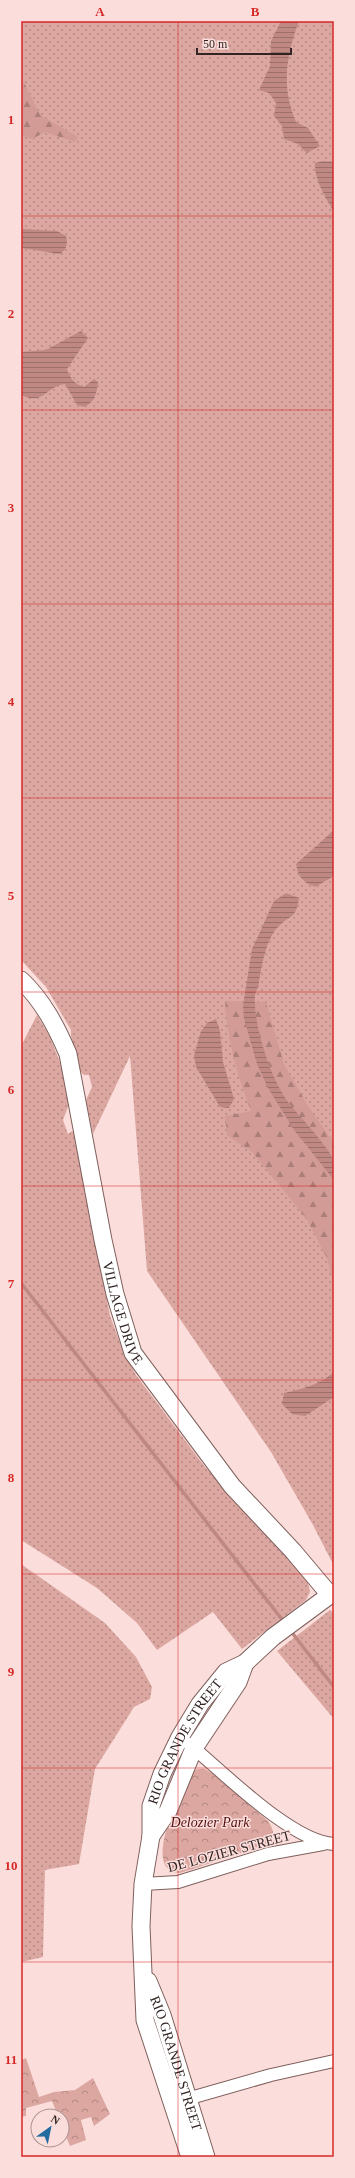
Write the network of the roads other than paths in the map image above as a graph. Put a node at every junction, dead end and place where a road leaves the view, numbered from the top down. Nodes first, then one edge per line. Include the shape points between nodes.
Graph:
1 (21, 980) edge
2 (332, 1594) edge
3 (245, 1663) junction
4 (180, 1737) junction
5 (194, 1748) junction
6 (150, 1836) junction
7 (328, 1844) edge
8 (143, 1884) junction
9 (334, 2061) edge
10 (180, 2101) junction
11 (190, 2157) edge
12 (206, 2157) edge

1 - 2 street, VILLAGE DRIVE via 44,1005 68,1054 103,1240 115,1294 133,1353 232,1486
2 - 3 street, RIO GRANDE STREET via 273,1637
3 - 4 street, RIO GRANDE STREET via 226,1672 200,1704
3 - 5 street, RIO GRANDE STREET via 238,1682
4 - 5 street, DE LOZIER STREET
4 - 6 street, RIO GRANDE STREET via 150,1806
5 - 6 street, RIO GRANDE STREET via 168,1811
5 - 7 street, DE LOZIER STREET via 278,1819
6 - 8 street, RIO GRANDE STREET
7 - 8 street, DE LOZIER STREET via 268,1854 178,1882
8 - 10 street, RIO GRANDE STREET via 140,1926 145,2020
9 - 10 street via 271,2075
10 - 11 street, RIO GRANDE STREET
10 - 12 street, RIO GRANDE STREET

